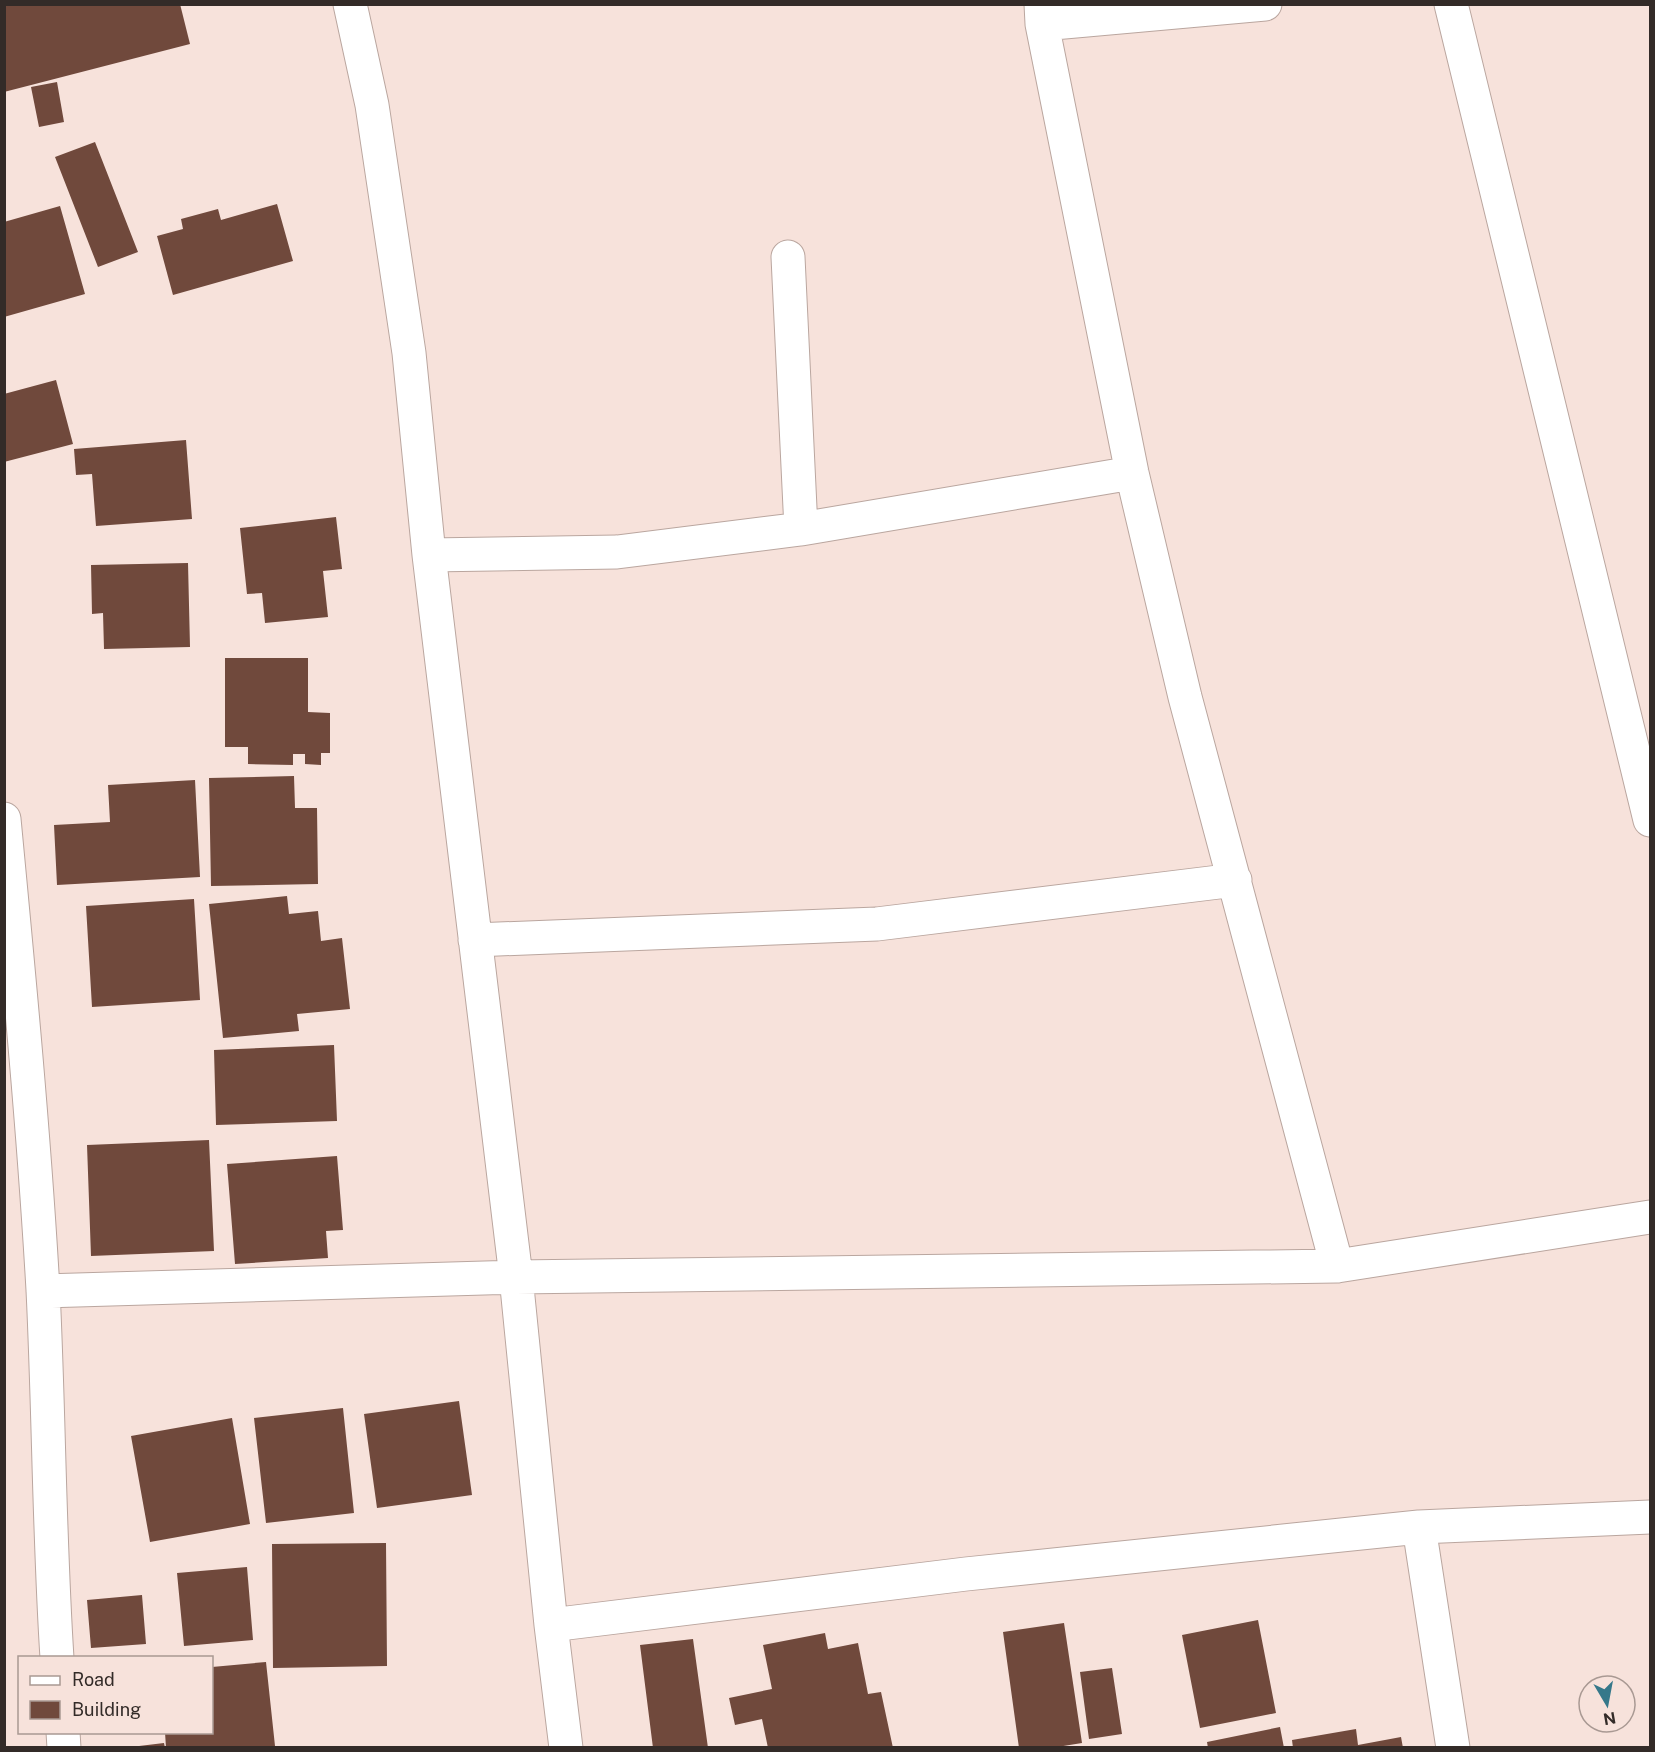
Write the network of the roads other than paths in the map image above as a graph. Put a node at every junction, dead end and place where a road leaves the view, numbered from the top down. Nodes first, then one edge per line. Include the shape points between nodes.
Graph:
1 (350, 4) edge
2 (1265, 4) edge
3 (1451, 4) edge
4 (1042, 14) edge
5 (788, 257) dead end
6 (1132, 473) junction
7 (801, 529) junction
8 (429, 555) junction
9 (4, 819) edge
10 (1650, 820) edge
11 (1235, 880) junction
12 (475, 940) junction
13 (1650, 1217) edge
14 (1337, 1266) junction
15 (516, 1277) junction
16 (43, 1291) junction
17 (1650, 1517) edge
18 (1419, 1527) junction
19 (551, 1625) junction
20 (57, 1656) edge
21 (566, 1748) edge
22 (1453, 1748) edge

1 - 8 street via 372,105 409,353
2 - 4 street
3 - 10 street
4 - 6 street
5 - 7 street
6 - 7 street
6 - 11 street via 1185,697
7 - 8 street via 617,552
8 - 12 street
9 - 16 street
11 - 12 street via 877,924
11 - 14 street
12 - 15 street
13 - 14 street
14 - 15 street
15 - 16 street
15 - 19 street
16 - 20 street
17 - 18 street
18 - 19 street via 966,1574
18 - 22 street
19 - 21 street

